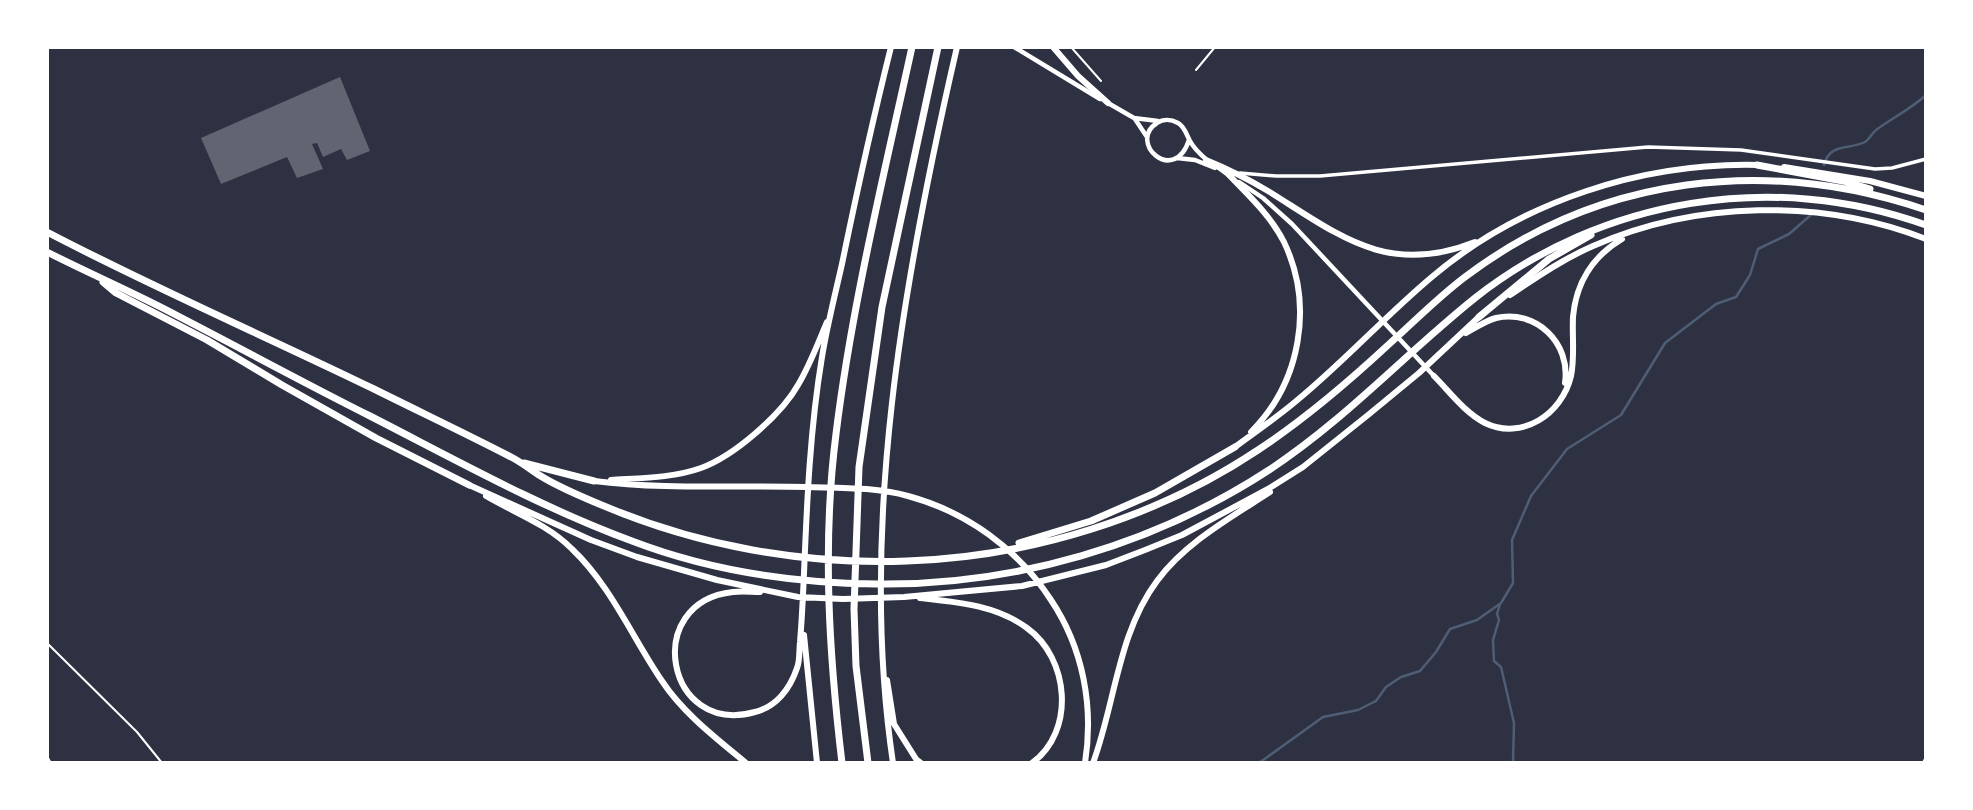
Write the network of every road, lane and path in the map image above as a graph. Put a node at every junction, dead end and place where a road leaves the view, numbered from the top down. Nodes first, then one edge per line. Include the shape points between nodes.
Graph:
1 (891, 47) edge
2 (912, 47) edge
3 (938, 47) edge
4 (957, 47) edge
5 (1014, 47) edge
6 (1053, 47) edge
7 (1071, 47) edge
8 (1215, 47) edge
9 (1196, 69) dead end
10 (1101, 81) dead end
11 (1108, 103) junction
12 (1134, 118) junction
13 (1159, 121) junction
14 (1147, 137) junction
15 (1189, 139) junction
16 (1177, 158) junction
17 (1926, 159) edge
18 (1206, 160) joint
19 (1757, 165) junction
20 (1229, 173) junction
21 (1926, 196) edge
22 (1893, 199) junction
23 (1926, 211) edge
24 (1618, 221) junction
25 (1926, 225) edge
26 (1642, 228) junction
27 (47, 232) edge
28 (1487, 237) junction
29 (1926, 239) edge
30 (47, 252) edge
31 (97, 277) junction
32 (833, 307) junction
33 (1479, 317) junction
34 (1452, 341) junction
35 (1434, 376) joint
36 (1563, 396) junction
37 (1235, 447) junction
38 (521, 462) junction
39 (1303, 467) junction
40 (594, 481) junction
41 (469, 485) junction
42 (980, 554) junction
43 (768, 592) junction
44 (904, 597) junction
45 (803, 615) junction
46 (47, 643) edge
47 (884, 662) junction
48 (47, 758) edge
49 (50, 763) edge
50 (162, 763) edge
51 (746, 763) edge
52 (817, 763) edge
53 (842, 763) edge
54 (868, 763) edge
55 (893, 763) edge
56 (921, 763) edge
57 (1032, 763) edge
58 (1085, 763) edge
59 (1094, 763) edge

1 - 32 highway
2 - 53 highway via 856,308 836,435 829,615
3 - 54 highway via 882,307 859,467 854,610
4 - 47 highway via 905,312 884,467
5 - 11 street
6 - 11 highway
7 - 10 path
8 - 9 path
11 - 12 street
12 - 13 street
12 - 14 street
13 - 14 street
13 - 15 street via 1179,123
14 - 16 street via 1154,155
15 - 16 street
15 - 18 street
16 - 20 street
17 - 20 street via 1875,169 1706,147 1648,147 1320,176
18 - 20 highway
19 - 21 highway via 1808,169
19 - 22 highway via 1843,181
19 - 28 highway via 1635,177 1560,201
20 - 28 highway via 1271,193 1335,234 1382,252 1433,254
20 - 35 street via 1292,224
20 - 37 highway via 1283,241 1299,291 1301,317 1286,383 1266,416
22 - 23 highway
22 - 42 highway via 1844,187 1738,180 1639,193 1581,212 1527,237 1464,278 1337,392 1223,471 1162,502 1094,528
24 - 25 highway via 1701,201 1782,197 1841,202
24 - 31 highway via 1565,242 1510,273 1451,318 1321,433 1202,508 1097,552 1014,572 904,584 762,575 633,542 556,509
24 - 33 highway via 1549,259
26 - 29 highway via 1745,211 1824,213
26 - 33 highway via 1593,246 1546,271
26 - 36 highway via 1601,252 1587,271 1573,316 1570,377
27 - 38 highway
28 - 37 highway via 1434,275 1296,401
30 - 31 highway
31 - 41 highway via 116,293 293,392
32 - 40 highway via 797,387 771,418 735,449 702,468
32 - 45 highway via 822,356 810,467
33 - 34 highway
34 - 36 highway via 1496,318 1533,322 1553,336 1561,349
34 - 39 highway
35 - 36 highway via 1473,414 1501,428 1540,422
37 - 42 highway via 1123,508
38 - 40 highway
38 - 42 highway via 541,477 636,519 755,551 871,561
39 - 44 highway via 1182,535 1106,565 1022,586
39 - 59 highway via 1213,530 1156,583 1126,646
40 - 58 highway via 645,487 846,488 906,495 979,526 1017,557 1061,614 1082,671 1088,706
41 - 43 highway via 637,557
41 - 51 highway via 545,527 572,549 609,593 681,705
43 - 44 highway via 843,599
43 - 45 highway via 731,592 706,600 679,627 674,645 676,669 686,693 701,706 720,715 741,716 766,709 782,696 798,667
44 - 57 highway via 966,603 996,612 1028,628 1049,653 1061,682 1062,708 1055,736
45 - 52 highway
46 - 50 path
47 - 55 highway
47 - 56 highway via 894,724
48 - 49 street

